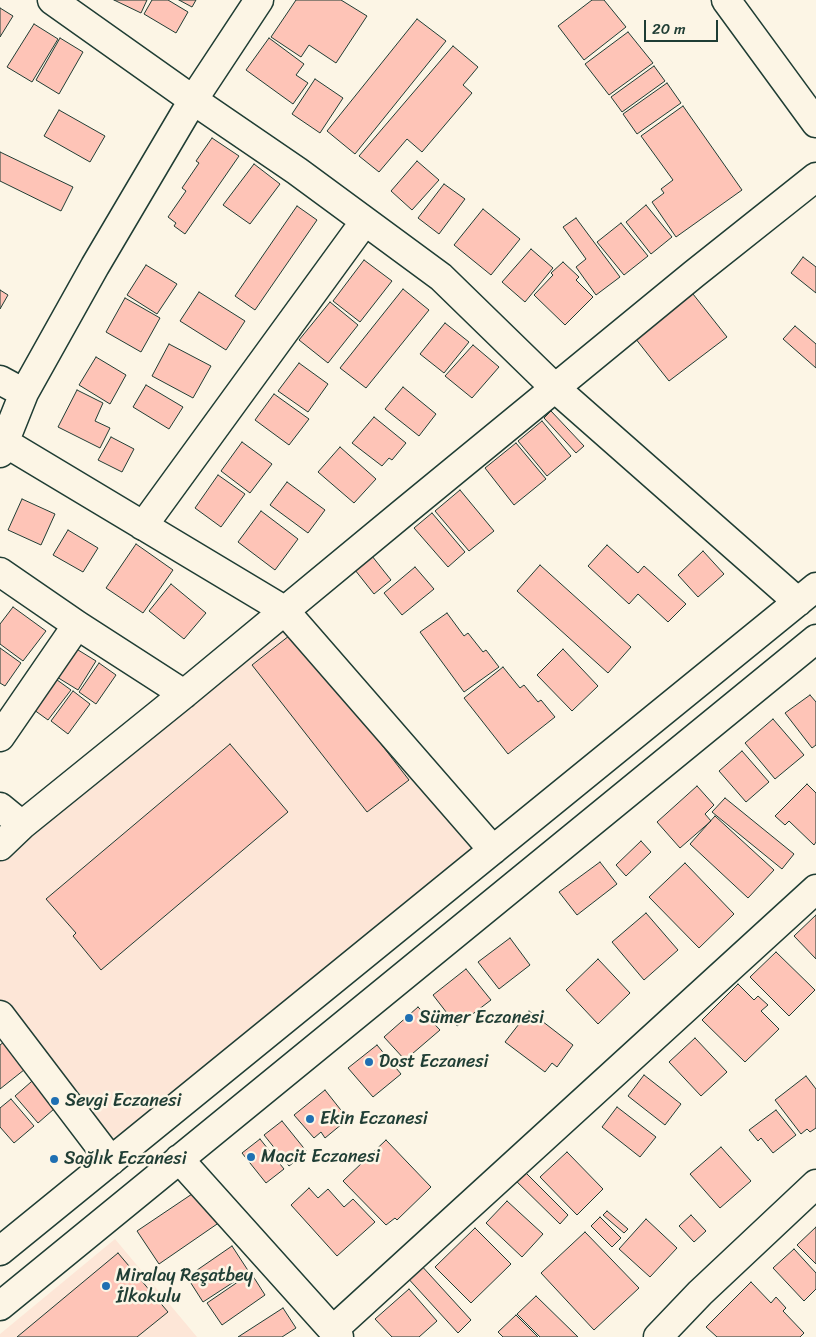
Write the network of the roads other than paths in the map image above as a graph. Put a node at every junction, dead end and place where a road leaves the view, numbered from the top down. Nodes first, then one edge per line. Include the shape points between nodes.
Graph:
1 (52, 0) edge
2 (259, 0) edge
3 (726, 0) edge
4 (193, 100) junction
5 (816, 123) edge
6 (816, 177) edge
7 (365, 221) junction
8 (0, 380) edge
9 (554, 388) junction
10 (24, 393) junction
11 (2, 448) edge
12 (143, 526) junction
13 (0, 572) edge
14 (807, 595) edge
15 (284, 610) junction
16 (77, 625) junction
17 (816, 639) edge
18 (184, 694) junction
19 (0, 737) edge
20 (0, 807) edge
21 (22, 825) junction
22 (0, 846) edge
23 (493, 850) junction
24 (816, 889) edge
25 (0, 1015) edge
26 (179, 1159) junction
27 (111, 1161) junction
28 (816, 1184) edge
29 (2, 1246) edge
30 (33, 1278) junction
31 (0, 1306) edge
32 (336, 1334) edge
33 (658, 1337) edge

1 - 4 street
2 - 4 street
3 - 5 street
4 - 7 street via 297,170
4 - 10 street
6 - 9 street
7 - 9 street via 441,277
7 - 12 street
8 - 10 street
9 - 14 street
9 - 15 street
10 - 11 street
11 - 12 street
12 - 15 street
13 - 16 street
14 - 23 street
15 - 18 street
15 - 23 street
16 - 18 street
16 - 19 street
17 - 26 street
18 - 21 street
20 - 21 street
21 - 22 street
23 - 27 street
24 - 32 street
25 - 27 street
26 - 30 street
26 - 32 street
27 - 29 street
28 - 33 street
29 - 30 street
30 - 31 street

